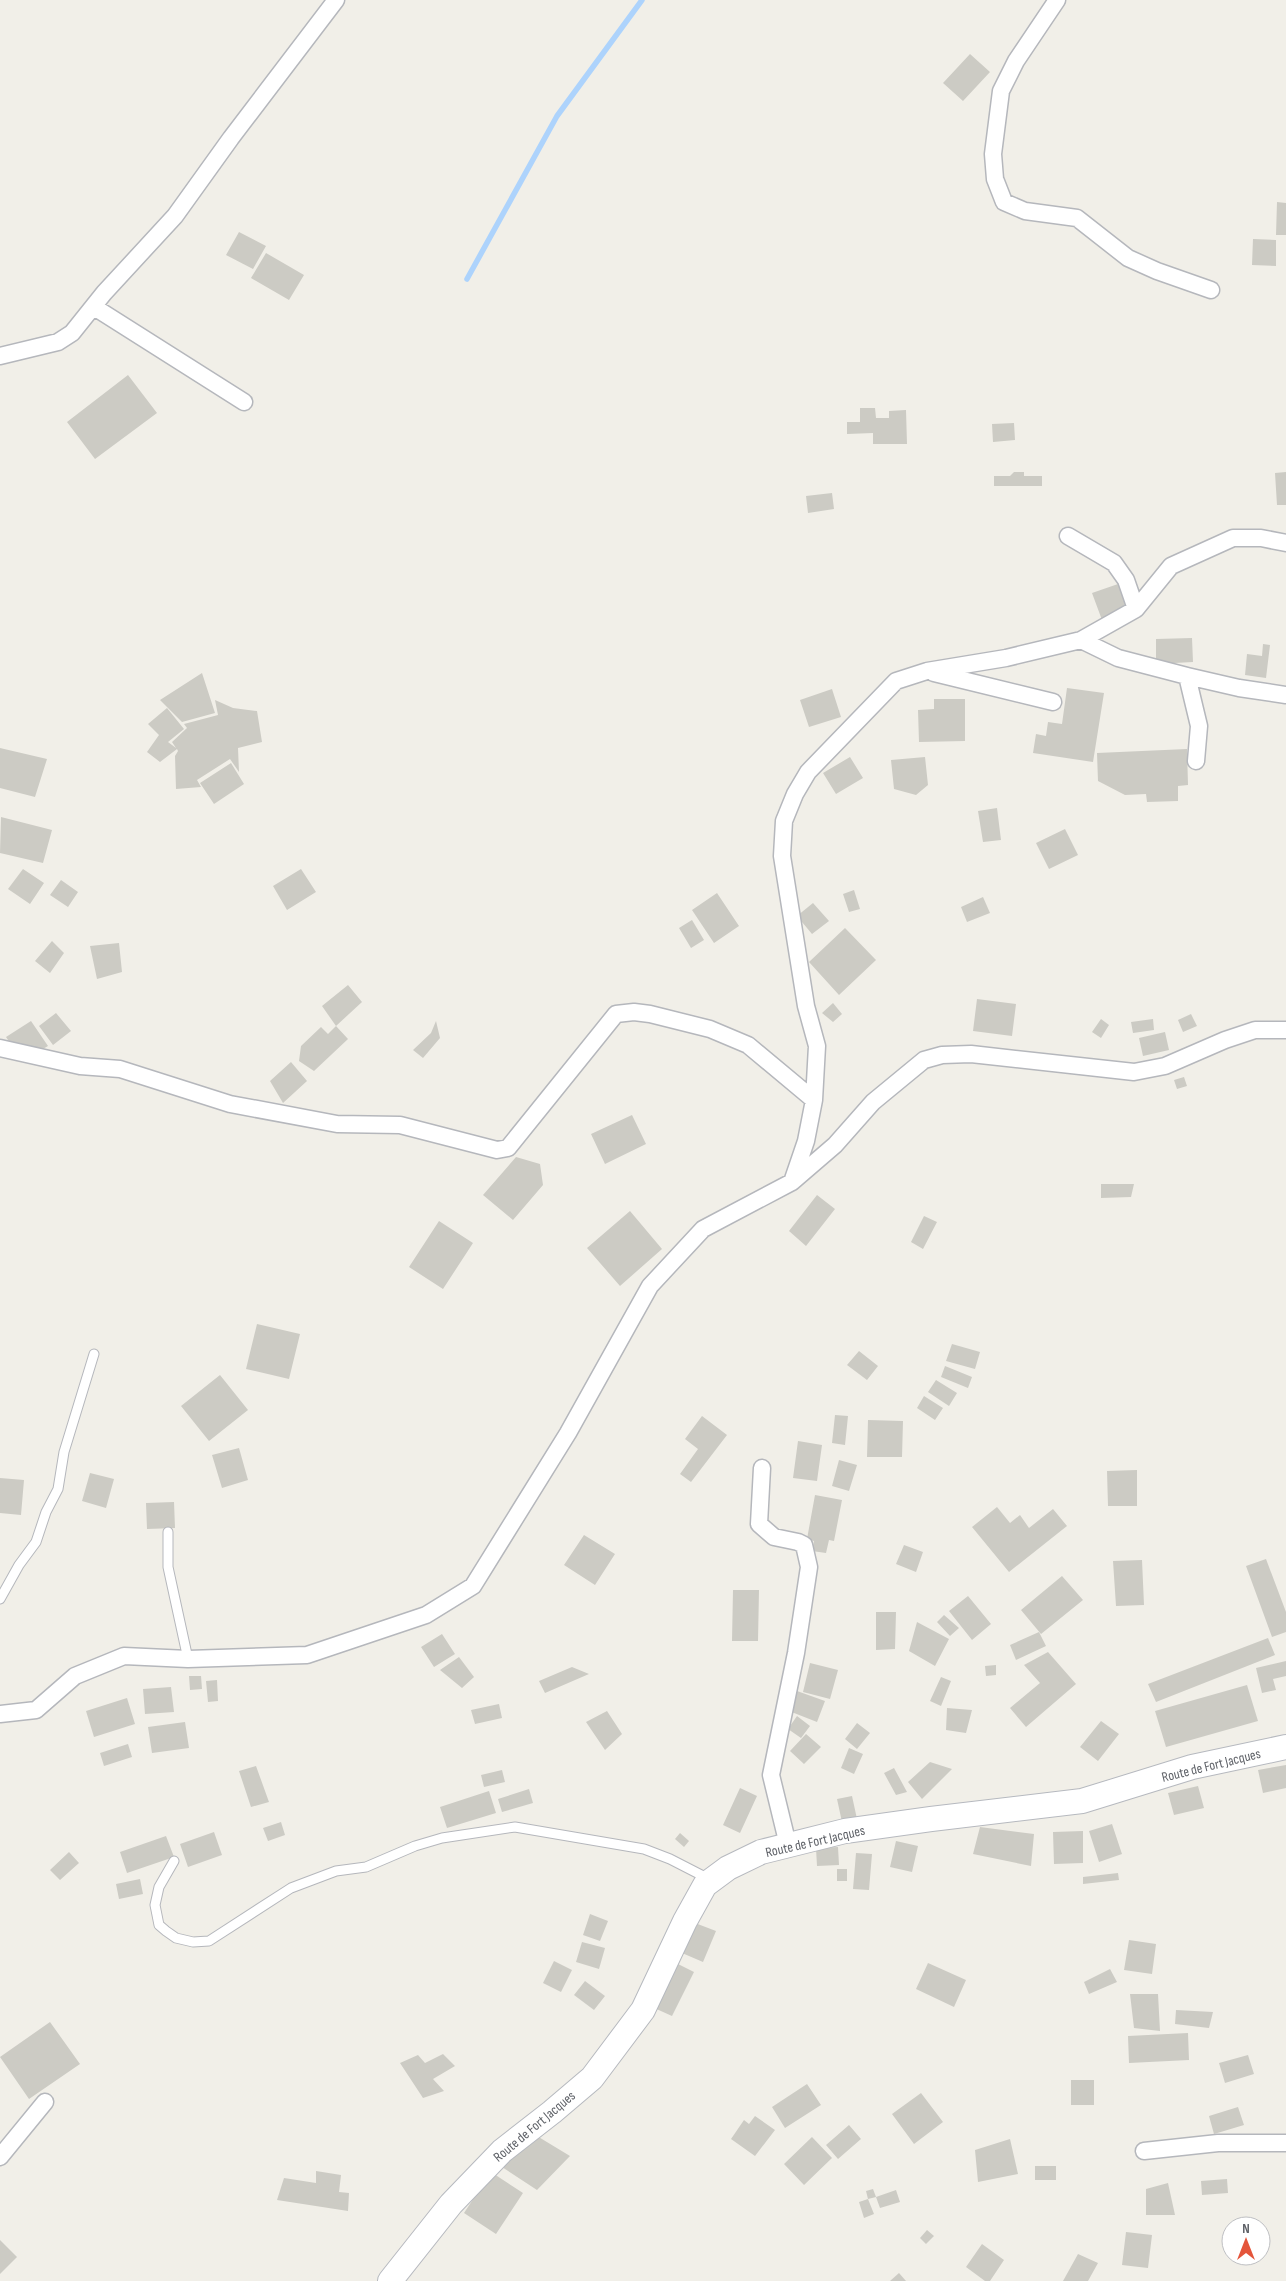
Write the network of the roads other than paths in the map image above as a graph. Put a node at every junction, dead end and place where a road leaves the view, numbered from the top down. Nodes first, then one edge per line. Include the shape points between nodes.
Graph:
1 (336, 0) edge
2 (1057, 0) edge
3 (1211, 290) dead end
4 (94, 307) junction
5 (0, 356) edge
6 (244, 402) dead end
7 (1068, 536) dead end
8 (1286, 542) edge
9 (1136, 609) junction
10 (1081, 640) junction
11 (927, 671) junction
12 (1187, 676) junction
13 (1286, 695) edge
14 (1053, 702) dead end
15 (1196, 761) dead end
16 (1286, 1030) edge
17 (0, 1048) edge
18 (814, 1100) junction
19 (792, 1182) junction
20 (94, 1354) dead end
21 (762, 1468) dead end
22 (168, 1532) dead end
23 (0, 1599) edge
24 (188, 1659) junction
25 (0, 1714) edge
26 (1286, 1747) edge
27 (788, 1845) junction
28 (174, 1861) dead end
29 (712, 1880) junction
30 (44, 2102) dead end
31 (1286, 2143) edge
32 (1144, 2151) dead end
33 (0, 2157) edge
34 (390, 2281) edge

1 - 4 street via 175,216
2 - 3 street via 1016,61 1001,91 993,154 995,179 1004,202 1025,211 1077,218 1128,258
4 - 5 street via 72,333 58,342
4 - 6 street
7 - 9 street via 1114,563 1126,580
8 - 9 street via 1232,538 1171,566
9 - 10 street
10 - 11 street via 1006,658
10 - 12 street via 1118,658
11 - 14 street
11 - 18 street via 896,681 808,772 784,821 784,876 806,1006 817,1046
12 - 13 street
12 - 15 street via 1199,726
16 - 19 street via 1256,1030 1165,1066 1134,1072 972,1054 942,1055 924,1060 873,1102 835,1145
17 - 18 street via 80,1066 120,1069 230,1104 337,1124 400,1125 497,1150 508,1148 616,1014 634,1012 710,1029 748,1045
18 - 19 street via 806,1141
19 - 24 street via 703,1229 650,1286 563,1441 473,1586 426,1615 307,1655
20 - 23 lane via 64,1452 58,1489 36,1542
21 - 27 street via 759,1524 774,1537 804,1545 809,1566 796,1653 771,1775
22 - 24 lane via 168,1568
24 - 25 street via 124,1656 75,1676 36,1710
26 - 27 street, Route de Fort Jacques via 1192,1767 1082,1801 855,1830
27 - 29 street, Route de Fort Jacques via 761,1852
28 - 29 lane via 159,1887 155,1904 158,1918 160,1925 176,1938 193,1942 209,1941 291,1888 336,1871 366,1867 442,1838 515,1827 644,1849
29 - 34 street, Route de Fort Jacques via 705,1885 685,1920 643,2010 592,2078 502,2151 450,2204
30 - 33 street
31 - 32 street via 1218,2143

